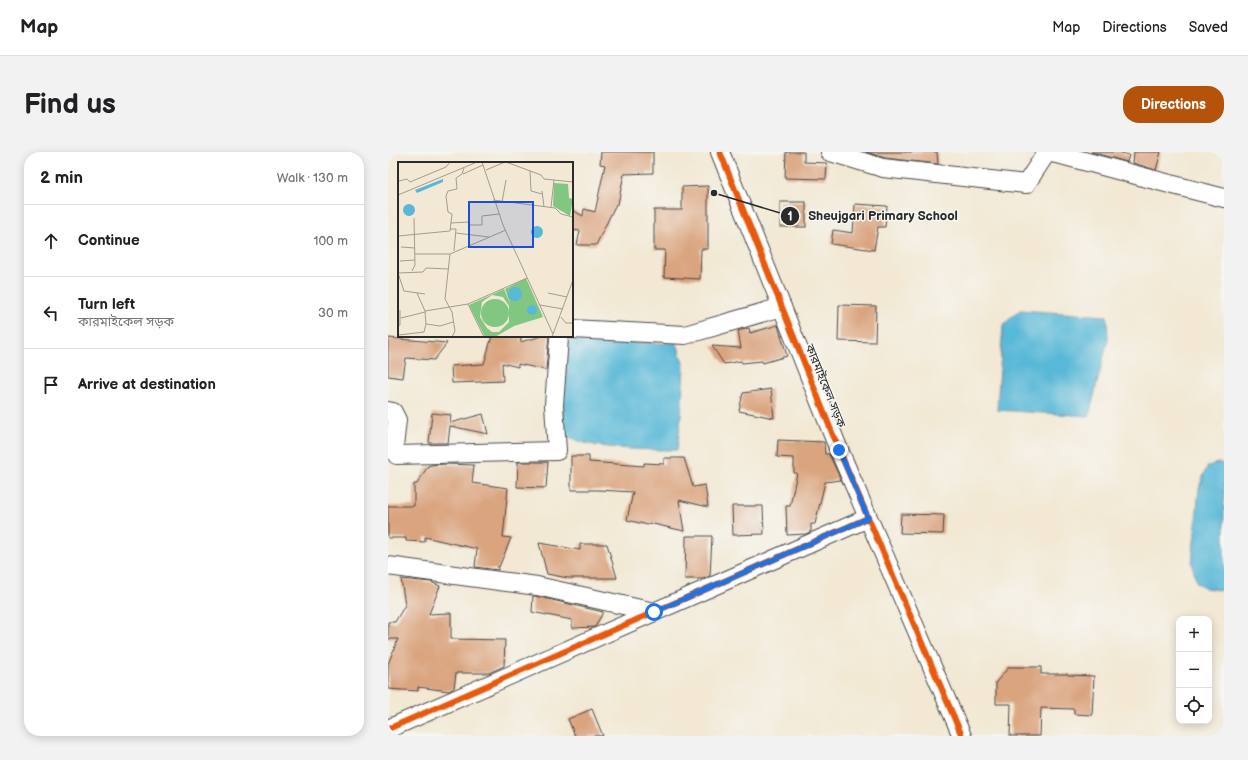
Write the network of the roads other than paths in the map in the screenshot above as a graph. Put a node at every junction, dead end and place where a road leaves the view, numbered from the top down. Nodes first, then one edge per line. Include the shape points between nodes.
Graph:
1 (720, 152) edge
2 (830, 152) edge
3 (1224, 198) edge
4 (782, 306) junction
5 (573, 329) edge
6 (560, 337) edge
7 (388, 411) edge
8 (868, 518) junction
9 (388, 566) edge
10 (654, 612) junction
11 (388, 729) edge
12 (962, 736) edge

1 - 4 street, কারমাইকেল সড়ক
2 - 3 street via 883,168 1026,184 1047,152
4 - 5 street via 685,335
4 - 8 street, কারমাইকেল সড়ক
6 - 7 street via 554,405 557,451 397,455 394,448 397,420 392,412
8 - 10 street
8 - 12 street, কারমাইকেল সড়ক
9 - 10 street via 538,586
10 - 11 street

